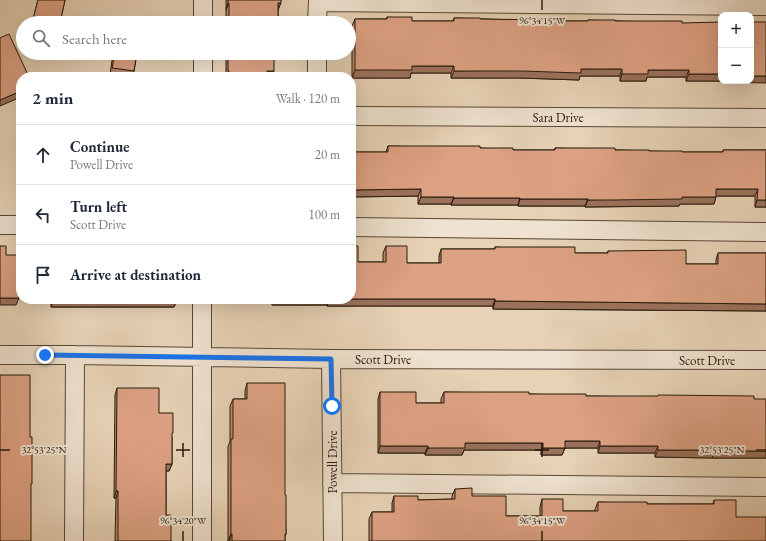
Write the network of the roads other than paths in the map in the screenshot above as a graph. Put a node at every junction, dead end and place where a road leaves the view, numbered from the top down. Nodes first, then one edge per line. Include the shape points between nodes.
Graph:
1 (203, 0) edge
2 (318, 1) edge
3 (426, 2) edge
4 (766, 6) edge
5 (203, 16) edge
6 (318, 16) edge
7 (203, 60) edge
8 (317, 60) edge
9 (202, 72) edge
10 (317, 72) edge
11 (356, 116) edge
12 (766, 118) edge
13 (0, 225) edge
14 (16, 225) edge
15 (356, 227) edge
16 (766, 232) edge
17 (202, 304) edge
18 (0, 355) edge
19 (75, 355) junction
20 (202, 357) junction
21 (331, 359) junction
22 (766, 360) edge
23 (332, 483) junction
24 (766, 487) edge
25 (74, 541) edge
26 (202, 541) edge
27 (333, 541) edge

1 - 5 street
2 - 3 street
2 - 6 street
3 - 4 street
7 - 9 street
8 - 10 street
11 - 12 street, Sara Drive
13 - 14 street
15 - 16 street
17 - 20 street
18 - 19 street, Scott Drive
19 - 20 street, Scott Drive
19 - 25 street
20 - 21 street, Scott Drive
20 - 26 street
21 - 22 street, Scott Drive
21 - 23 street, Powell Drive
23 - 24 street
23 - 27 street, Powell Drive

